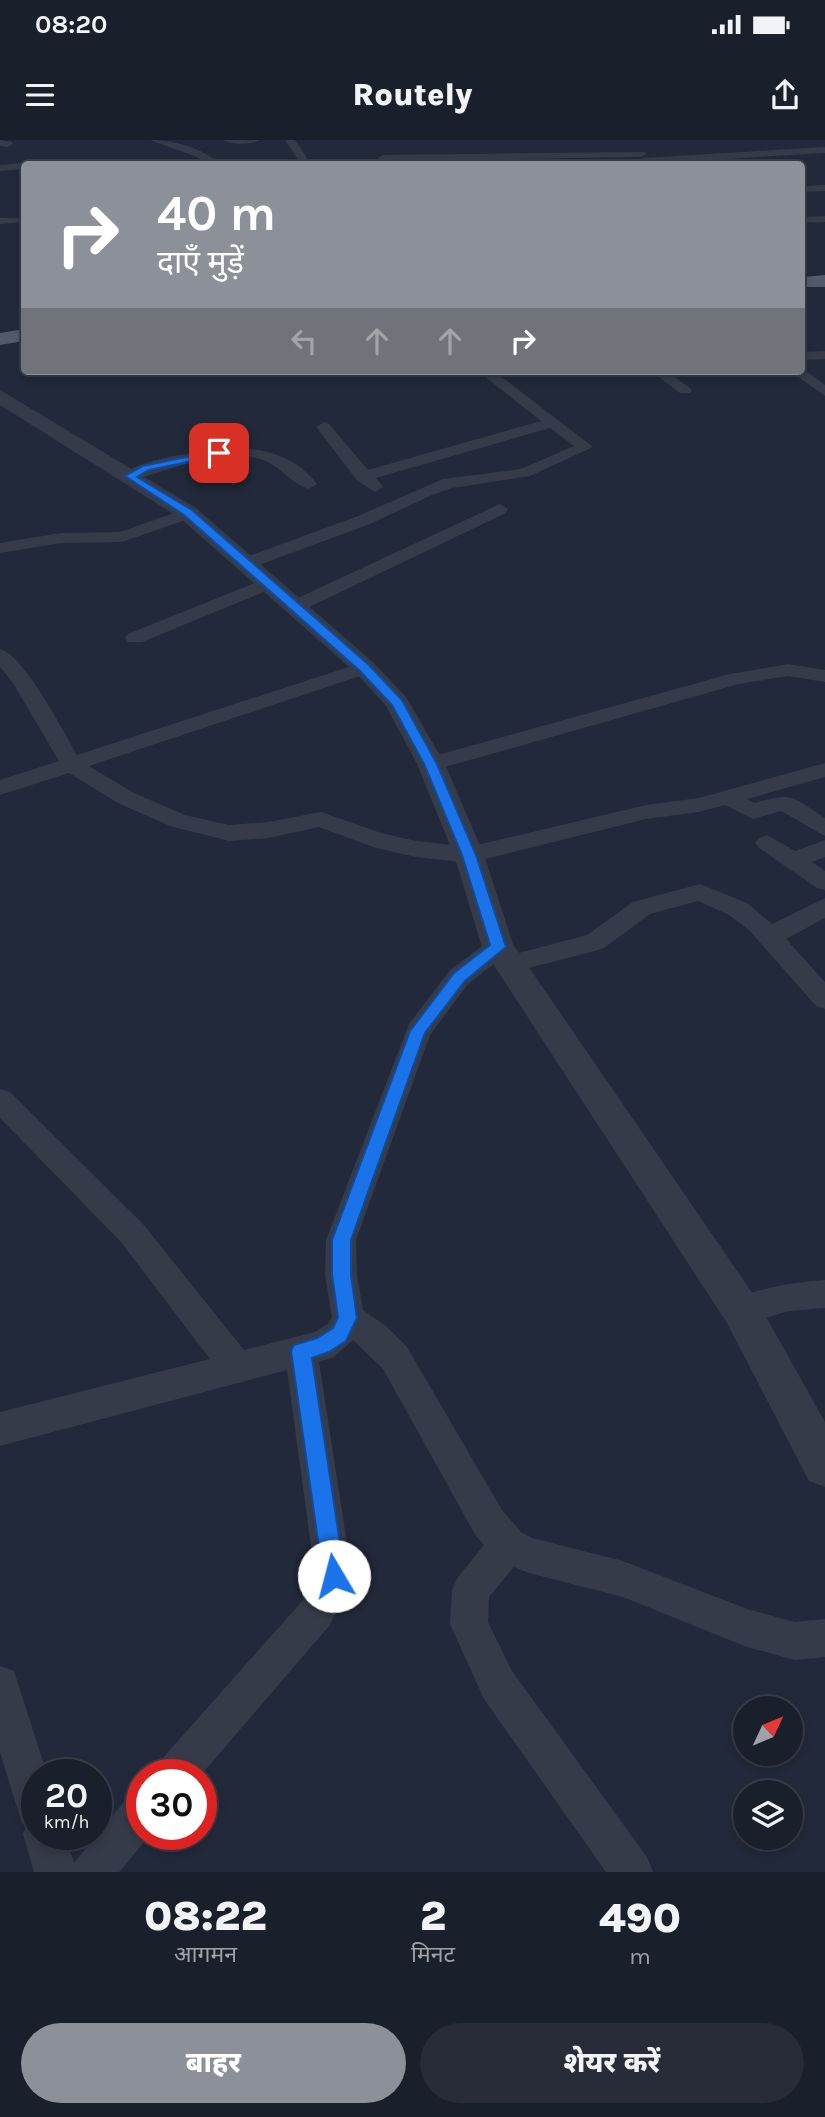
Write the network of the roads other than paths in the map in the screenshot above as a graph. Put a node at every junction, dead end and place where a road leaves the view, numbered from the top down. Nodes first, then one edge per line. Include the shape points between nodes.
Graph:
1 (155, 140) edge
2 (228, 140) edge
3 (255, 140) edge
4 (290, 140) edge
5 (638, 140) edge
6 (809, 140) edge
7 (825, 150) edge
8 (445, 156) edge
9 (763, 156) junction
10 (383, 158) dead end
11 (571, 160) edge
12 (643, 160) edge
13 (210, 161) edge
14 (304, 161) edge
15 (770, 161) edge
16 (21, 166) edge
17 (0, 168) edge
18 (805, 187) edge
19 (825, 188) edge
20 (805, 219) edge
21 (825, 219) edge
22 (20, 220) dead end
23 (0, 221) edge
24 (825, 281) edge
25 (805, 282) edge
26 (825, 288) edge
27 (805, 289) edge
28 (805, 296) edge
29 (825, 296) edge
30 (21, 318) edge
31 (0, 321) edge
32 (21, 326) edge
33 (0, 330) edge
34 (21, 336) edge
35 (0, 339) edge
36 (825, 355) edge
37 (805, 356) edge
38 (490, 375) edge
39 (664, 375) edge
40 (802, 375) edge
41 (685, 390) dead end
42 (825, 392) edge
43 (0, 396) edge
44 (554, 422) junction
45 (324, 427) dead end
46 (130, 476) junction
47 (363, 477) junction
48 (309, 484) dead end
49 (500, 509) dead end
50 (384, 510) junction
51 (188, 513) junction
52 (0, 548) edge
53 (247, 563) junction
54 (270, 583) junction
55 (296, 606) junction
56 (135, 638) dead end
57 (0, 655) edge
58 (365, 668) junction
59 (825, 676) edge
60 (431, 764) junction
61 (73, 766) junction
62 (825, 771) edge
63 (0, 788) edge
64 (729, 798) junction
65 (825, 828) edge
66 (767, 843) dead end
67 (825, 848) edge
68 (469, 855) junction
69 (793, 860) junction
70 (825, 883) edge
71 (825, 907) edge
72 (770, 936) junction
73 (504, 955) junction
74 (825, 999) edge
75 (0, 1100) edge
76 (825, 1294) edge
77 (741, 1310) junction
78 (348, 1318) junction
79 (301, 1351) junction
80 (238, 1369) junction
81 (0, 1429) edge
82 (825, 1465) edge
83 (508, 1545) junction
84 (825, 1638) edge
85 (0, 1685) edge
86 (22, 1759) edge
87 (188, 1759) edge
88 (126, 1832) edge
89 (49, 1850) edge
90 (55, 1872) edge
91 (91, 1872) edge
92 (632, 1872) edge

1 - 13 street
2 - 3 street
4 - 14 street
5 - 12 street
6 - 7 street
7 - 9 street
8 - 10 street
8 - 11 street
9 - 12 street
9 - 15 street
11 - 12 street
16 - 17 street
18 - 19 street
20 - 21 street
22 - 23 street
24 - 25 main road
26 - 27 main road
28 - 29 main road
30 - 31 main road
32 - 33 main road
34 - 35 main road
36 - 37 street
38 - 44 street
39 - 41 street
40 - 42 street
43 - 46 street
44 - 47 street
44 - 50 street via 585,447 524,473 449,483
45 - 47 street
46 - 48 street via 146,468 235,451 256,452 295,470
46 - 51 street
47 - 50 street via 382,498
49 - 55 street
50 - 53 street
51 - 52 street via 122,537 61,538
51 - 53 street
53 - 54 street
54 - 55 street
54 - 56 street
55 - 58 street
57 - 61 street via 22,680
58 - 60 street via 397,703
58 - 61 street
59 - 60 street via 788,670 737,678
60 - 68 street
61 - 63 street
61 - 68 street via 126,798 178,821 229,833 321,819 376,840
62 - 64 street
64 - 65 street via 753,812 783,802
64 - 68 street via 646,812
66 - 69 street
67 - 69 street
68 - 73 street
69 - 70 street
71 - 72 street
72 - 73 street via 738,909 700,892 642,908 595,942
72 - 74 street
73 - 77 street
73 - 78 street via 459,977 418,1031 341,1240
75 - 80 street via 132,1233
76 - 77 street via 789,1297
77 - 82 street
78 - 79 street via 340,1334 322,1346
78 - 83 street via 375,1336 395,1358 489,1523
79 - 80 street
79 - 87 street via 334,1576 317,1612
80 - 81 street
83 - 84 street via 529,1555 623,1579 747,1628 795,1640
83 - 92 street via 471,1590 469,1624 498,1685
85 - 86 street
88 - 91 street
89 - 90 street

